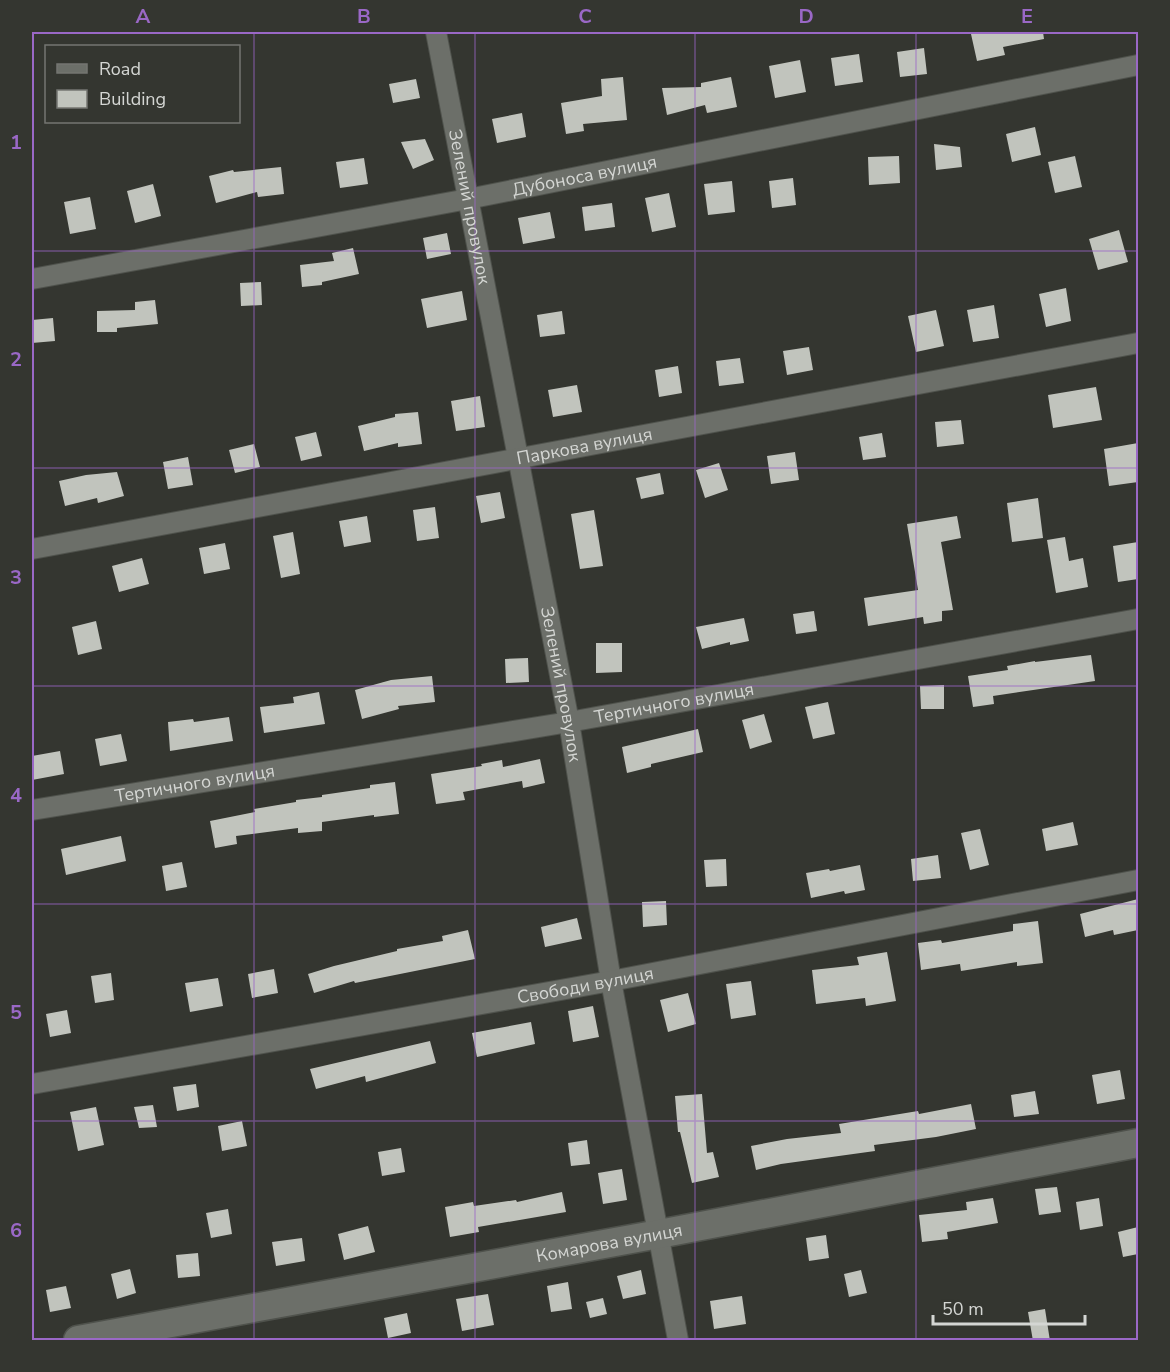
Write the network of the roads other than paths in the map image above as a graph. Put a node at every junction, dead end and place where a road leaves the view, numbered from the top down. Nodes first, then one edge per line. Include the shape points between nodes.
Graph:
1 (436, 32) edge
2 (1138, 65) edge
3 (468, 199) junction
4 (32, 279) edge
5 (1138, 343) edge
6 (517, 459) junction
7 (32, 549) edge
8 (1138, 619) edge
9 (569, 722) junction
10 (32, 810) edge
11 (1138, 880) edge
12 (611, 981) junction
13 (32, 1083) edge
14 (1138, 1143) edge
15 (659, 1234) junction
16 (78, 1341) edge
17 (678, 1341) edge

1 - 3 street, Зелений провулок
2 - 3 street, Дубоноса вулиця
3 - 4 street, Дубоноса вулиця
3 - 6 street, Зелений провулок
5 - 6 street, Паркова вулиця
6 - 7 street, Паркова вулиця
6 - 9 street, Зелений провулок
8 - 9 street, Тертичного вулиця
9 - 10 street, Тертичного вулиця
9 - 12 street, Зелений провулок
11 - 12 street, Свободи вулиця
12 - 13 street, Свободи вулиця
12 - 15 street, Зелений провулок
14 - 15 main road, Комарова вулиця
15 - 16 main road, Комарова вулиця
15 - 17 street, Зелений провулок

